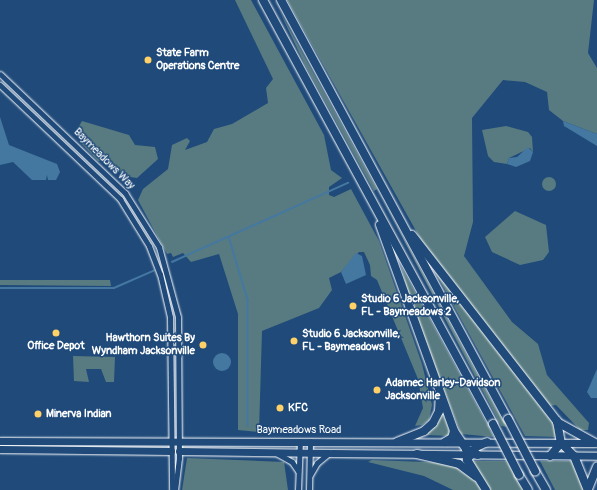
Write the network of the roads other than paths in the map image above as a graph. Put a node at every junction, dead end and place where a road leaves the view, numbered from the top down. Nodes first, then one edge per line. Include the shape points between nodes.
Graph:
1 (263, 0) edge
2 (281, 0) edge
3 (0, 74) edge
4 (0, 85) edge
5 (370, 198) junction
6 (404, 227) junction
7 (170, 317) junction
8 (178, 317) junction
9 (441, 390) junction
10 (556, 421) junction
11 (454, 431) junction
12 (0, 441) edge
13 (300, 441) junction
14 (310, 441) junction
15 (170, 442) junction
16 (178, 442) junction
17 (398, 442) junction
18 (445, 442) junction
19 (461, 442) junction
20 (487, 442) junction
21 (561, 442) junction
22 (596, 443) edge
23 (0, 449) edge
24 (171, 451) junction
25 (179, 451) junction
26 (276, 453) junction
27 (300, 453) junction
28 (310, 453) junction
29 (330, 453) junction
30 (417, 454) junction
31 (473, 454) junction
32 (550, 456) junction
33 (574, 456) junction
34 (597, 456) edge
35 (597, 466) edge
36 (299, 472) junction
37 (476, 477) junction
38 (309, 478) junction
39 (174, 490) edge
40 (298, 490) edge
41 (309, 490) edge
42 (486, 490) edge
43 (528, 490) edge
44 (546, 490) edge
45 (588, 490) edge

1 - 5 highway
2 - 6 highway
3 - 8 street, Baymeadows Way via 104,170 135,205 162,253
4 - 7 street, Baymeadows Way via 120,199 149,246 160,274
5 - 9 highway
5 - 43 highway, bridge
6 - 10 highway via 426,250
6 - 44 highway, bridge
7 - 8 street
7 - 15 street, Baymeadows Way
8 - 16 street, Baymeadows Way
9 - 11 highway
9 - 17 highway via 439,411 433,423 424,431
10 - 21 highway
10 - 22 highway
11 - 18 highway via 452,438
11 - 19 highway
12 - 15 main road, Baymeadows Road
13 - 14 main road, Baymeadows Road
13 - 16 main road, Baymeadows Road
13 - 27 street
14 - 17 main road, Baymeadows Road
14 - 28 street
15 - 16 main road, Baymeadows Road
15 - 24 street, Baymeadows Way
16 - 25 street, Baymeadows Way
17 - 18 main road, Baymeadows Road
18 - 19 main road, Baymeadows Road
19 - 20 main road, Baymeadows Road
19 - 31 highway
20 - 21 main road, Baymeadows Road
20 - 31 highway
21 - 22 main road, Baymeadows Road
21 - 32 highway
21 - 33 highway
23 - 24 main road
24 - 39 street, Baymeadows Way
25 - 26 main road, Baymeadows Road
25 - 39 street, Baymeadows Way
26 - 27 main road, Baymeadows Road
26 - 36 street via 292,462
27 - 28 main road, Baymeadows Road
27 - 36 street
28 - 29 main road, Baymeadows Road
28 - 38 street
29 - 30 main road, Baymeadows Road
29 - 38 street via 317,463
30 - 31 main road, Baymeadows Road
30 - 37 highway via 459,464
31 - 32 main road, Baymeadows Road
31 - 37 highway via 468,464
32 - 33 main road, Baymeadows Road
33 - 34 main road, Baymeadows Road
33 - 45 highway
35 - 45 highway via 588,482
36 - 40 street
37 - 42 highway
38 - 41 street

